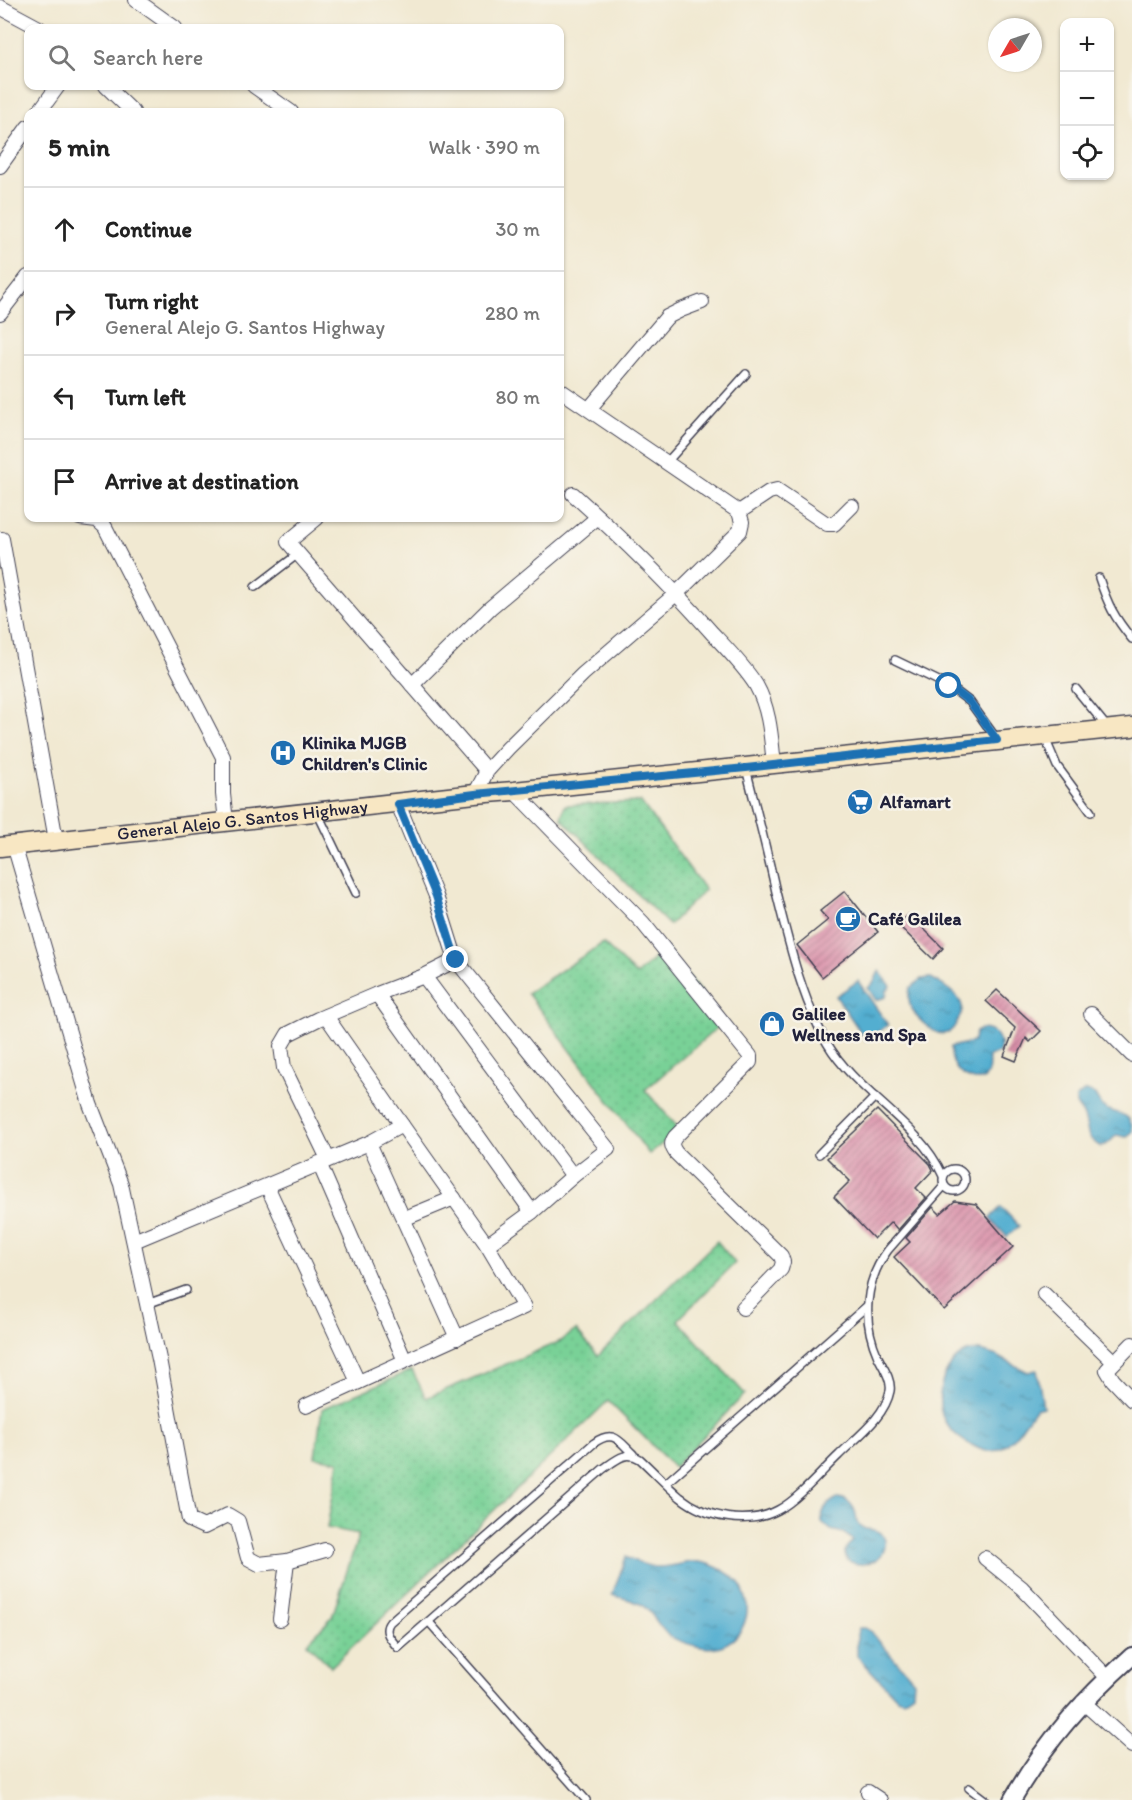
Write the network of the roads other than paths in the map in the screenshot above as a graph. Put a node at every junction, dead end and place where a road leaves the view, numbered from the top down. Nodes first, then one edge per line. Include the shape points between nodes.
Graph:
1 (136, 0) edge
2 (0, 7) edge
3 (32, 24) edge
4 (169, 24) edge
5 (55, 90) edge
6 (110, 90) edge
7 (260, 90) edge
8 (42, 108) edge
9 (129, 108) edge
10 (285, 108) edge
11 (24, 133) edge
12 (0, 166) edge
13 (24, 281) edge
14 (702, 302) dead end
15 (0, 313) edge
16 (746, 374) dead end
17 (564, 393) edge
18 (589, 409) junction
19 (667, 462) junction
20 (573, 494) dead end
21 (852, 506) dead end
22 (739, 512) junction
23 (598, 517) junction
24 (99, 522) edge
25 (312, 522) edge
26 (0, 539) edge
27 (298, 554) junction
28 (1099, 578) dead end
29 (255, 587) dead end
30 (677, 593) junction
31 (1132, 639) edge
32 (895, 660) dead end
33 (412, 685) junction
34 (1076, 689) dead end
35 (1132, 727) edge
36 (1109, 729) junction
37 (1044, 736) junction
38 (997, 740) junction
39 (774, 765) junction
40 (746, 768) junction
41 (487, 771) junction
42 (514, 791) junction
43 (475, 794) junction
44 (398, 804) junction
45 (317, 812) junction
46 (1091, 812) dead end
47 (226, 822) junction
48 (56, 840) junction
49 (7, 846) edge
50 (356, 894) dead end
51 (456, 960) junction
52 (424, 976) junction
53 (377, 994) junction
54 (1091, 1014) dead end
55 (326, 1016) junction
56 (1132, 1055) edge
57 (875, 1097) junction
58 (402, 1125) junction
59 (369, 1143) junction
60 (819, 1154) dead end
61 (323, 1161) junction
62 (573, 1176) junction
63 (944, 1176) junction
64 (267, 1186) junction
65 (944, 1186) junction
66 (454, 1198) junction
67 (532, 1212) junction
68 (403, 1219) junction
69 (134, 1241) junction
70 (487, 1245) junction
71 (186, 1290) dead end
72 (1044, 1294) dead end
73 (147, 1304) junction
74 (867, 1306) junction
75 (743, 1308) dead end
76 (457, 1338) junction
77 (1132, 1344) edge
78 (405, 1361) junction
79 (1114, 1362) junction
80 (358, 1382) junction
81 (1132, 1400) edge
82 (306, 1406) dead end
83 (633, 1454) junction
84 (666, 1484) junction
85 (325, 1551) dead end
86 (985, 1558) dead end
87 (287, 1561) junction
88 (280, 1619) dead end
89 (429, 1622) junction
90 (1132, 1656) edge
91 (1108, 1677) junction
92 (1083, 1702) junction
93 (1132, 1746) edge
94 (969, 1788) dead end
95 (868, 1792) dead end
96 (586, 1800) edge
97 (880, 1800) edge
98 (985, 1800) edge
99 (1012, 1800) edge

1 - 4 street
2 - 3 street
5 - 8 street
6 - 9 street
7 - 10 street
11 - 12 street
13 - 15 street
14 - 18 street via 667,317
16 - 19 lane
17 - 18 street
18 - 19 street
19 - 22 street
20 - 23 street
21 - 22 street via 834,524 827,524 777,490
22 - 30 street via 740,531
23 - 30 street
23 - 33 street via 490,608
24 - 47 street via 223,757
25 - 27 street via 288,542
26 - 48 street
27 - 29 lane
27 - 33 street
28 - 31 lane via 1108,606
30 - 39 street via 756,686 770,720
30 - 41 street via 583,674
32 - 38 lane via 949,686 970,702
33 - 41 street
34 - 36 lane
35 - 36 main road, General Alejo G. Santos Highway
36 - 37 main road, General Alejo G. Santos Highway
37 - 38 main road, General Alejo G. Santos Highway
37 - 46 lane via 1057,766
38 - 39 main road, General Alejo G. Santos Highway
39 - 40 main road, General Alejo G. Santos Highway
40 - 42 main road, General Alejo G. Santos Highway
40 - 57 lane via 791,952 814,1017 845,1067
41 - 43 street
42 - 43 main road, General Alejo G. Santos Highway
42 - 75 street via 643,923 750,1056 750,1062 671,1147 782,1256 781,1269
43 - 44 main road, General Alejo G. Santos Highway
44 - 45 main road, General Alejo G. Santos Highway
44 - 51 street via 436,896
45 - 47 main road, General Alejo G. Santos Highway
45 - 50 lane
47 - 48 main road, General Alejo G. Santos Highway
48 - 49 main road, General Alejo G. Santos Highway
49 - 69 street via 90,1104 121,1184
51 - 52 street
51 - 62 street via 608,1149
52 - 53 street
52 - 62 street
53 - 55 street
53 - 67 street
54 - 56 street
55 - 58 street
55 - 61 street via 288,1034 280,1046 284,1068
57 - 60 lane
57 - 63 lane via 920,1139
58 - 59 street
58 - 66 street
59 - 61 street
59 - 68 street
61 - 64 street
61 - 78 street
62 - 67 street
63 - 65 lane
63 - 65 lane via 957,1170 965,1182 956,1191
64 - 69 street
64 - 80 street
65 - 74 lane via 881,1259 871,1282
66 - 68 street
66 - 70 street
67 - 70 street
68 - 76 street
69 - 73 street
70 - 76 street via 524,1307
71 - 73 lane
72 - 79 street
73 - 87 street via 189,1520 204,1527 228,1515 238,1521 248,1558 259,1564
74 - 84 lane
74 - 84 lane via 875,1350 889,1379 886,1402 873,1421 804,1489 780,1509 740,1519 696,1508
76 - 78 street
77 - 79 street
78 - 80 street
79 - 81 street via 1108,1373
80 - 82 street
83 - 84 lane
83 - 89 lane via 624,1455 603,1469
83 - 89 lane via 616,1437 602,1437 390,1622 386,1632 398,1648
85 - 87 street
86 - 91 street via 1022,1588
87 - 88 street
89 - 96 lane
90 - 91 street
91 - 92 street
92 - 93 street
92 - 99 street via 1043,1750
94 - 98 lane
95 - 97 street

